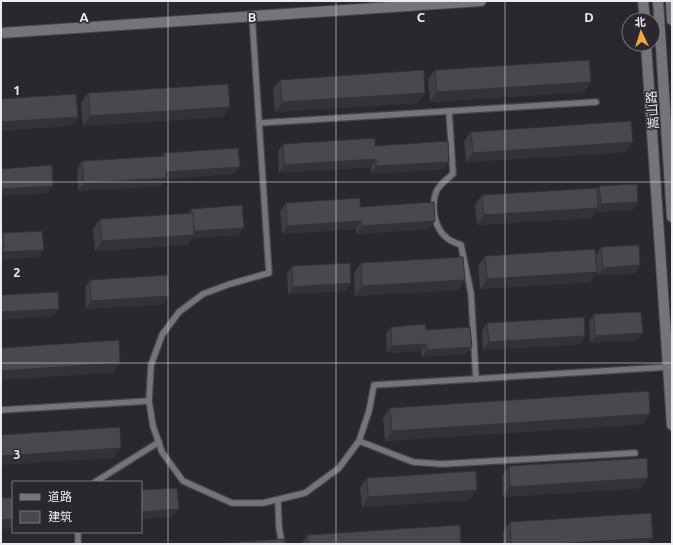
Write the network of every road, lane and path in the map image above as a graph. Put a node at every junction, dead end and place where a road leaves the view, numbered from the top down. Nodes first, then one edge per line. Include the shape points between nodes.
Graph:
1 (481, 1) edge
2 (643, 1) edge
3 (658, 1) edge
4 (671, 1) edge
5 (644, 12) edge
6 (252, 16) junction
7 (672, 20) edge
8 (1, 33) edge
9 (647, 52) edge
10 (596, 102) dead end
11 (449, 111) junction
12 (259, 123) junction
13 (672, 217) edge
14 (668, 367) junction
15 (476, 379) junction
16 (149, 401) junction
17 (1, 410) edge
18 (672, 425) edge
19 (359, 441) junction
20 (159, 442) junction
21 (635, 452) dead end
22 (97, 481) edge
23 (278, 500) junction
24 (78, 533) edge
25 (78, 544) edge
26 (282, 544) edge

1 - 6 street
2 - 5 street
3 - 13 street, 嵩山路
4 - 7 street
6 - 8 street
6 - 12 lane
9 - 14 street
10 - 11 lane
11 - 12 lane
11 - 15 lane via 453,174 437,191 434,204 435,218 439,230 447,239 461,245 471,294
12 - 16 lane via 269,273 203,294 179,312 162,335 151,364
14 - 15 lane
14 - 18 street
15 - 19 lane via 374,385 369,412
16 - 17 lane
16 - 20 lane via 152,426
19 - 21 lane via 412,462 442,464
19 - 23 lane via 339,468 316,485 305,493
20 - 22 lane
20 - 23 lane via 162,452 183,481 232,502 263,503
23 - 26 lane
24 - 25 lane

